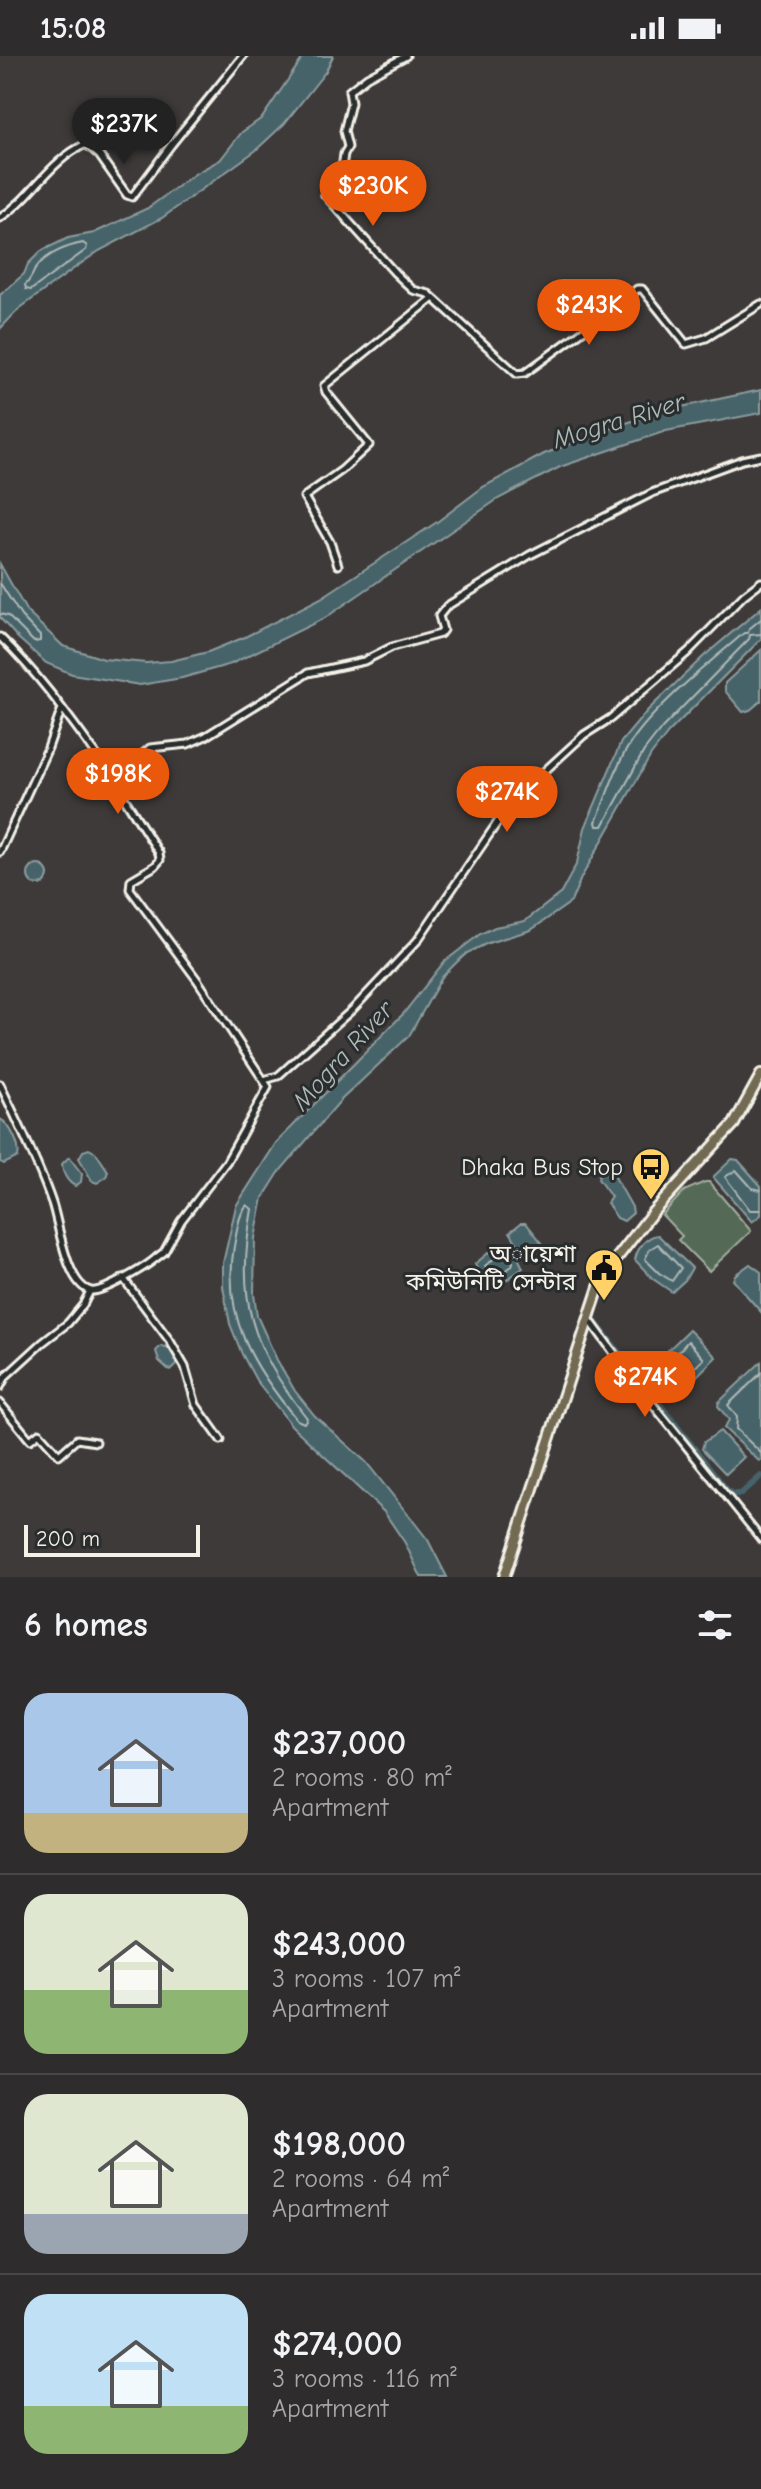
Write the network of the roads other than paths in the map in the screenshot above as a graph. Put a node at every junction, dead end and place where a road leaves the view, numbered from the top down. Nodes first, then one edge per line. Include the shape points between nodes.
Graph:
1 (243, 56) edge
2 (406, 56) edge
3 (0, 218) edge
4 (432, 299) junction
5 (761, 304) edge
6 (761, 456) edge
7 (338, 565) dead end
8 (761, 582) edge
9 (0, 637) edge
10 (61, 710) junction
11 (115, 781) junction
12 (0, 852) edge
13 (761, 1075) edge
14 (264, 1080) junction
15 (0, 1084) edge
16 (123, 1278) junction
17 (90, 1291) junction
18 (588, 1316) junction
19 (0, 1387) edge
20 (0, 1403) edge
21 (7, 1413) junction
22 (0, 1419) edge
23 (221, 1440) dead end
24 (96, 1442) dead end
25 (761, 1539) edge
26 (504, 1577) edge

1 - 3 street via 132,197 86,144 45,172 19,206
2 - 4 street via 349,91 344,131 348,147 341,175 325,194 395,273
4 - 5 street via 521,375 637,289 686,344 706,338
4 - 7 street via 324,386 369,445 304,497
6 - 11 street via 652,493 454,601 439,616 440,634 364,661 308,673 202,739 150,748
8 - 14 street via 688,652 512,801 417,941 353,1009 278,1076
9 - 10 street via 35,672
10 - 11 street
10 - 12 street
11 - 14 street via 160,860 131,880 130,889
13 - 18 main road via 734,1124 613,1263
14 - 16 street via 266,1092 227,1161 164,1252
15 - 17 street via 52,1203 69,1265
16 - 17 street
16 - 23 street via 170,1341 185,1367 196,1405
17 - 19 street via 73,1317
18 - 25 street
18 - 26 main road
20 - 21 street
21 - 22 street
21 - 24 street via 30,1440 39,1433 59,1455 77,1439

